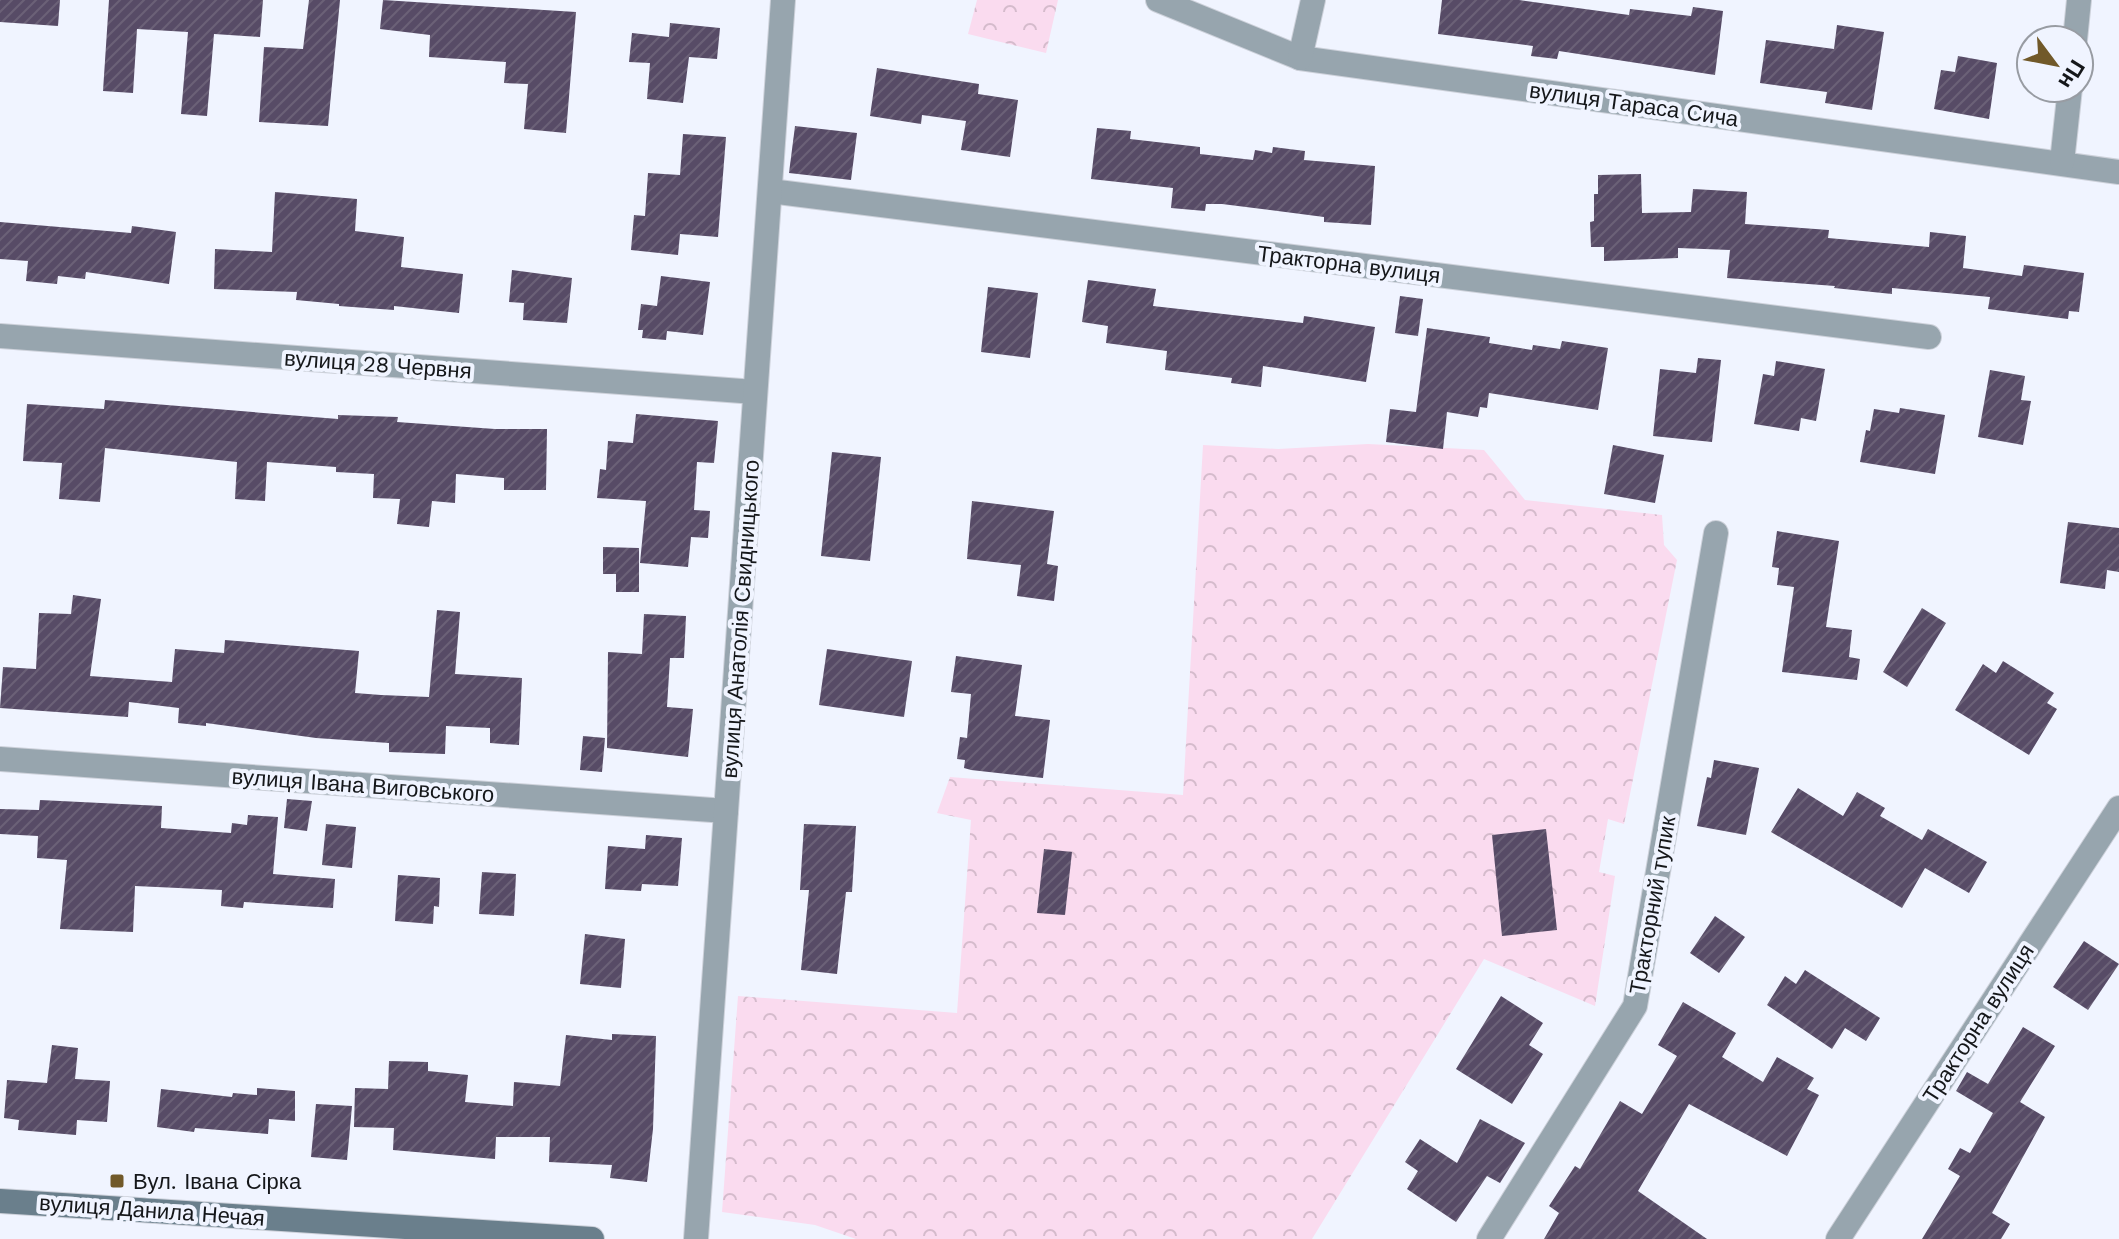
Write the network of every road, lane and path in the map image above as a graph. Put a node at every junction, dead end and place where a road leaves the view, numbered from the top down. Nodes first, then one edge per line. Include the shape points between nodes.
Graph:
1 (783, 0) edge
2 (1158, 0) edge
3 (1313, 0) edge
4 (2079, 0) edge
5 (2077, 24) edge
6 (1300, 58) junction
7 (2068, 104) edge
8 (2062, 162) junction
9 (2119, 172) edge
10 (770, 191) junction
11 (0, 336) edge
12 (1929, 337) dead end
13 (755, 392) junction
14 (1716, 533) dead end
15 (0, 759) edge
16 (2119, 808) edge
17 (726, 811) junction
18 (0, 1201) edge
19 (592, 1239) edge
20 (696, 1239) edge
21 (1489, 1239) edge
22 (1838, 1239) edge

1 - 10 street, вулиця Анатолія Свидницького
2 - 6 street, вулиця Тараса Сича
3 - 6 street
4 - 5 street
6 - 8 street, вулиця Тараса Сича
7 - 8 street
8 - 9 street, вулиця Тараса Сича
10 - 12 street, Тракторна вулиця
10 - 13 street, вулиця Анатолія Свидницького
11 - 13 street, вулиця 28 Червня
13 - 17 street, вулиця Анатолія Свидницького
14 - 21 street, Тракторний тупик via 1635,1006
15 - 17 street, вулиця Івана Виговського
16 - 22 street, Тракторна вулиця
17 - 20 street, вулиця Анатолія Свидницького
18 - 19 main road, вулиця Данила Нечая

